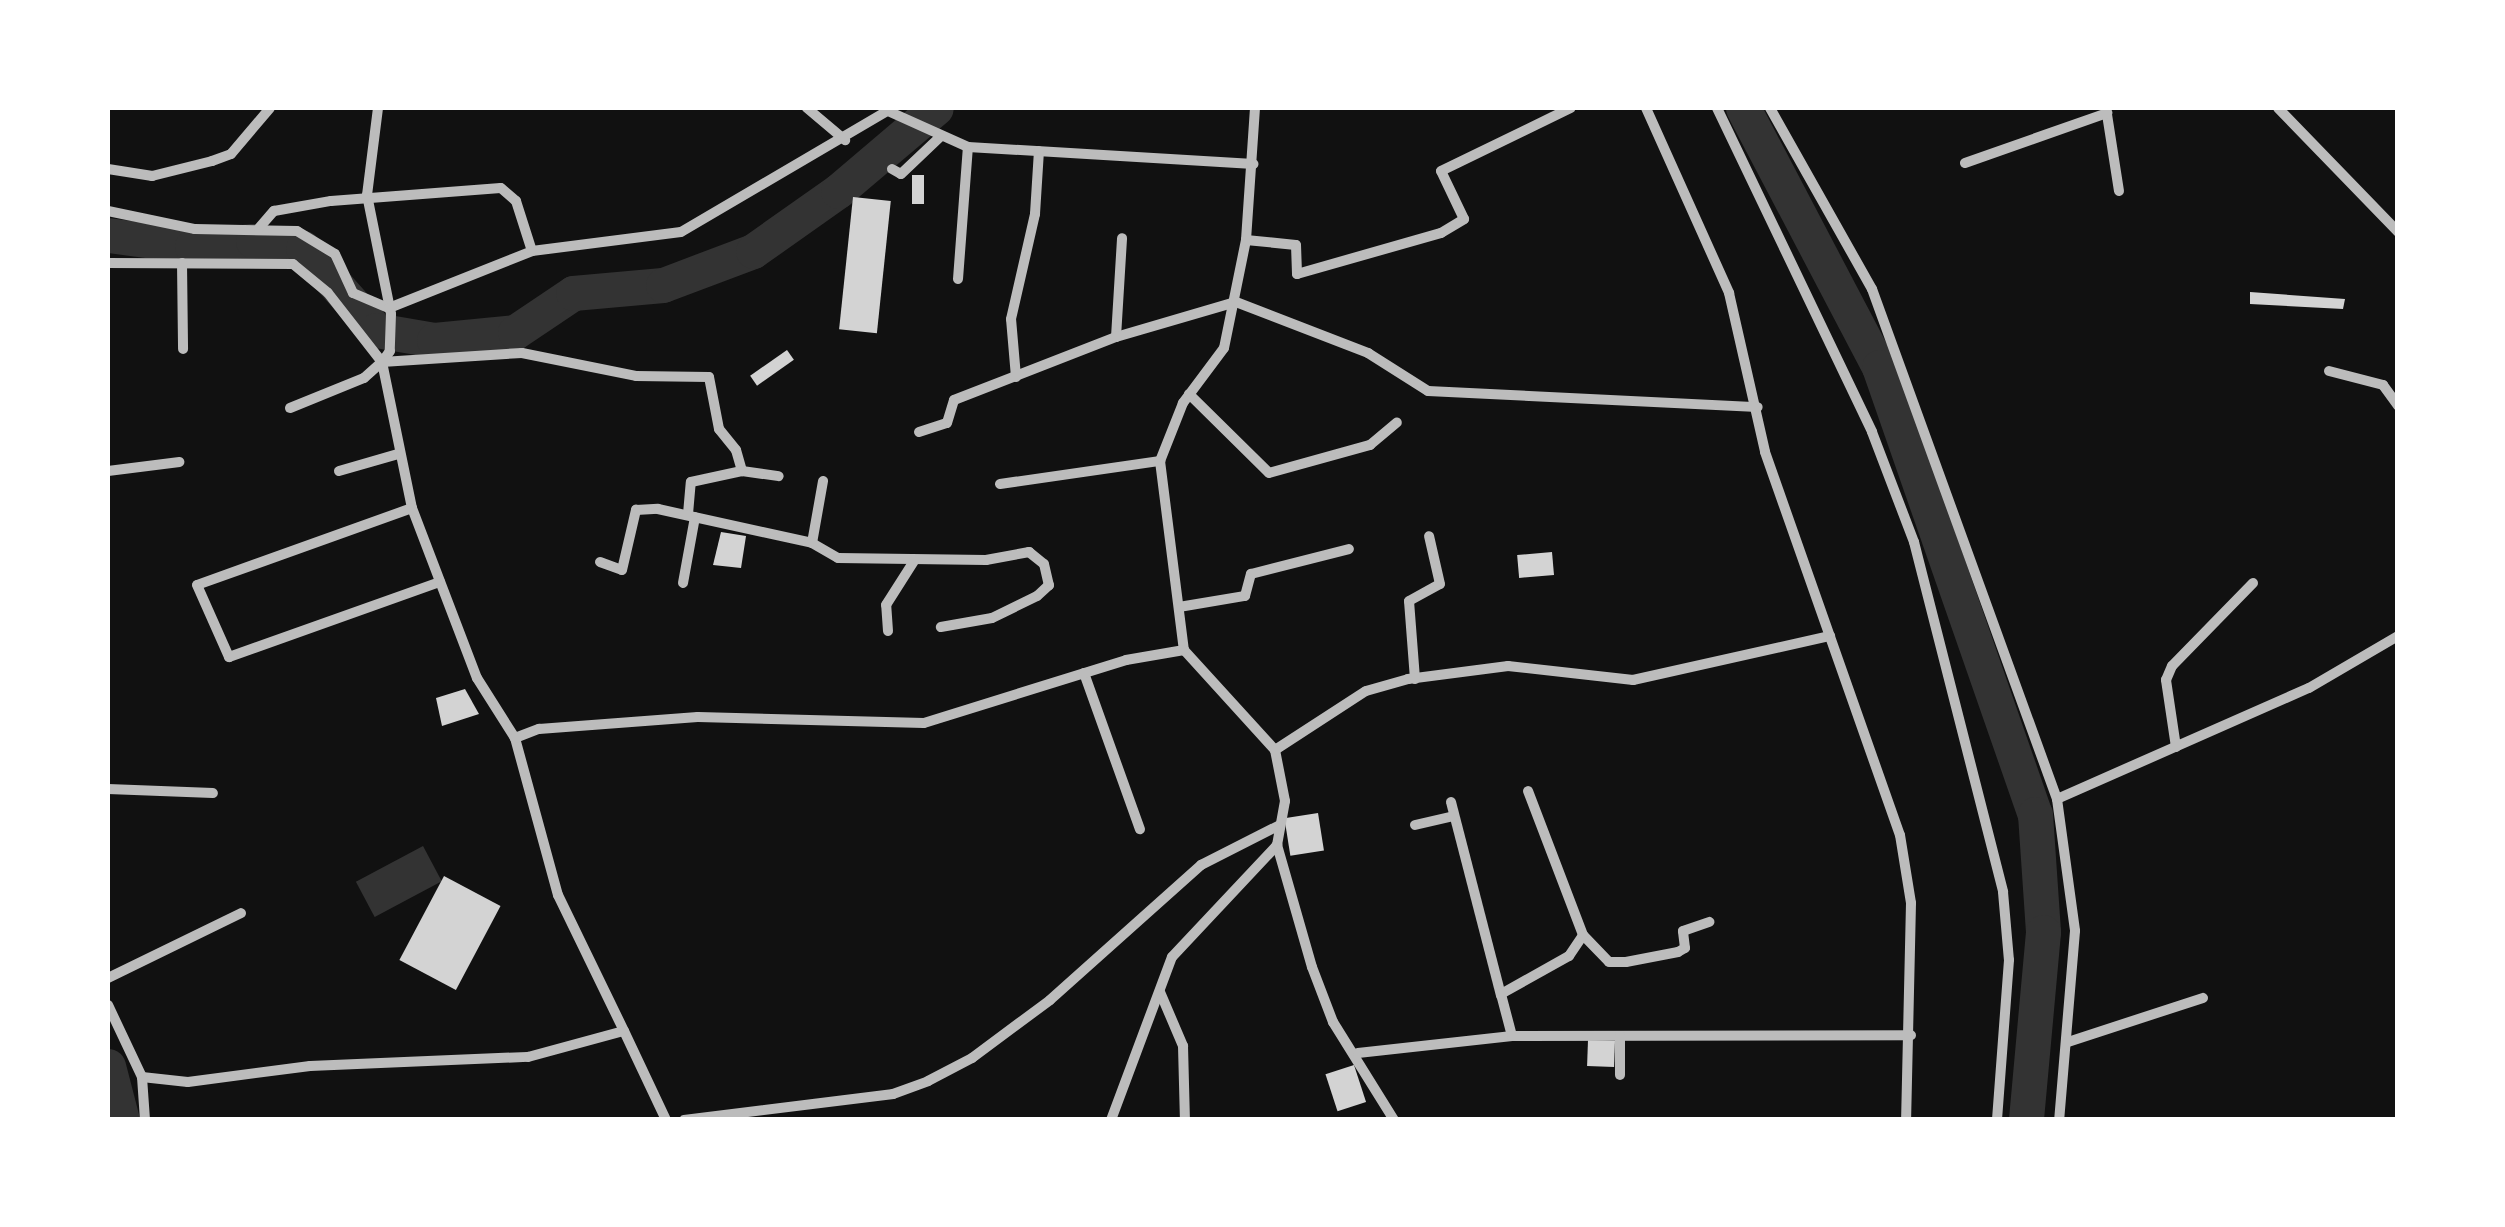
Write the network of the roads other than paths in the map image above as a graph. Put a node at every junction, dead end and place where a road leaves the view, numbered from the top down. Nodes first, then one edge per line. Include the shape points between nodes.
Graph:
1 (270, 108) edge
2 (378, 108) edge
3 (806, 108) edge
4 (1256, 108) edge
5 (1570, 108) edge
6 (1646, 108) edge
7 (1717, 108) edge
8 (1770, 108) edge
9 (2278, 108) edge
10 (890, 110) edge
11 (2106, 110) edge
12 (939, 135) junction
13 (845, 140) junction
14 (968, 146) junction
15 (1040, 150) junction
16 (1965, 163) dead end
17 (1254, 164) junction
18 (892, 169) dead end
19 (108, 170) edge
20 (2119, 191) dead end
21 (367, 195) junction
22 (108, 212) edge
23 (259, 228) junction
24 (2398, 232) edge
25 (1122, 238) dead end
26 (1246, 240) junction
27 (532, 250) junction
28 (108, 263) edge
29 (182, 263) junction
30 (958, 279) dead end
31 (1236, 302) junction
32 (390, 311) junction
33 (1116, 337) junction
34 (183, 349) dead end
35 (382, 362) junction
36 (2328, 372) dead end
37 (1016, 377) junction
38 (1189, 394) junction
39 (2398, 406) edge
40 (1758, 407) junction
41 (290, 408) dead end
42 (1396, 422) dead end
43 (919, 432) dead end
44 (398, 454) junction
45 (1160, 461) junction
46 (179, 462) dead end
47 (340, 471) dead end
48 (742, 471) junction
49 (108, 472) edge
50 (779, 476) dead end
51 (824, 481) dead end
52 (1000, 484) dead end
53 (412, 508) junction
54 (692, 515) junction
55 (1429, 536) dead end
56 (812, 542) junction
57 (1349, 549) dead end
58 (914, 561) junction
59 (600, 562) dead end
60 (440, 582) junction
61 (683, 583) dead end
62 (2253, 583) dead end
63 (1178, 608) junction
64 (941, 627) dead end
65 (888, 631) dead end
66 (1830, 636) junction
67 (2398, 636) edge
68 (1184, 650) junction
69 (1084, 673) junction
70 (1415, 679) junction
71 (515, 738) junction
72 (2176, 746) junction
73 (1275, 750) junction
74 (108, 790) edge
75 (1528, 791) dead end
76 (213, 794) dead end
77 (2057, 800) junction
78 (1451, 802) dead end
79 (1454, 816) junction
80 (1278, 826) junction
81 (1415, 826) dead end
82 (1140, 830) dead end
83 (1277, 844) junction
84 (241, 913) dead end
85 (1709, 922) dead end
86 (1584, 935) junction
87 (108, 978) edge
88 (1160, 992) junction
89 (2203, 998) dead end
90 (1503, 1002) junction
91 (108, 1005) edge
92 (624, 1032) junction
93 (1911, 1035) junction
94 (1512, 1036) junction
95 (1620, 1036) junction
96 (2068, 1042) junction
97 (1358, 1052) junction
98 (1620, 1075) dead end
99 (142, 1078) junction
100 (145, 1120) edge
101 (666, 1120) edge
102 (684, 1120) edge
103 (1111, 1120) edge
104 (1185, 1120) edge
105 (1394, 1120) edge
106 (1906, 1120) edge
107 (1997, 1120) edge
108 (2059, 1120) edge

1 - 19 street via 231,154 152,176
2 - 21 street
3 - 13 street
4 - 17 street
5 - 26 street via 1442,171 1464,219 1441,233 1296,274 1296,245
6 - 40 street via 1729,292
7 - 107 street via 1872,432 1914,542 2004,892 2009,960
8 - 77 street via 1872,289
9 - 24 street
10 - 12 street
10 - 13 street
11 - 16 street
11 - 20 street
12 - 14 street
12 - 18 street via 902,174
13 - 27 street via 682,232
14 - 15 street
14 - 30 street
15 - 17 street
15 - 37 street via 1035,214 1011,319
17 - 26 street
21 - 23 street via 274,211
21 - 27 street via 501,188 516,202
21 - 32 street
22 - 23 street via 195,229
23 - 32 street via 320,241 335,254 353,293
25 - 33 street
26 - 31 street
27 - 32 street
28 - 29 street
29 - 34 street
29 - 35 street via 293,264 328,293
31 - 33 street
31 - 38 street via 1224,348
31 - 40 street via 1368,353 1428,391
32 - 35 street via 390,352
33 - 37 street
35 - 41 street via 364,378
35 - 44 street
35 - 48 street via 522,354 636,376 709,377 719,430 736,450
36 - 39 street via 2383,385
37 - 43 street via 954,400 947,423
38 - 42 street via 1269,474 1370,445
38 - 45 street
40 - 66 street via 1765,452
44 - 47 street
44 - 53 street
45 - 52 street
45 - 63 street
46 - 49 street
48 - 50 street
48 - 54 street via 691,482
51 - 56 street
53 - 60 street
53 - 60 street via 197,585 229,657
54 - 56 street
54 - 59 street via 636,510 629,562 622,570
54 - 61 street
55 - 70 street via 1440,584 1409,600
56 - 58 street via 838,558
57 - 63 street via 1252,574 1245,596
58 - 64 street via 1029,552 1044,564 1050,585 1036,596 992,618
58 - 65 street via 886,605
60 - 71 street via 477,678
62 - 72 street via 2172,666 2166,680
63 - 68 street
66 - 70 street via 1633,680 1508,666
66 - 93 street via 1900,836 1911,903
67 - 72 street via 2309,688
68 - 69 street
68 - 73 street
69 - 71 street via 924,723 656,718 539,729
69 - 82 street
70 - 73 street via 1366,691
71 - 92 street via 558,895
72 - 77 street
73 - 80 street via 1285,801
74 - 76 street
75 - 86 street
77 - 96 street via 2075,930
78 - 79 street
79 - 81 street
79 - 90 street
80 - 83 street
80 - 102 street via 1201,865 1050,1000 942,1074 893,1094
83 - 88 street via 1172,957
83 - 97 street via 1333,1022
84 - 87 street
85 - 86 street via 1683,932 1685,948 1678,952 1626,962 1609,962
86 - 90 street via 1569,956 1501,994
88 - 103 street
88 - 104 street via 1183,1046
89 - 96 street
90 - 94 street
91 - 99 street
92 - 99 street via 528,1057 310,1066 188,1082
92 - 101 street
93 - 95 street
93 - 106 street
94 - 95 street
94 - 97 street
95 - 98 street
96 - 108 street
97 - 105 street
99 - 100 street

